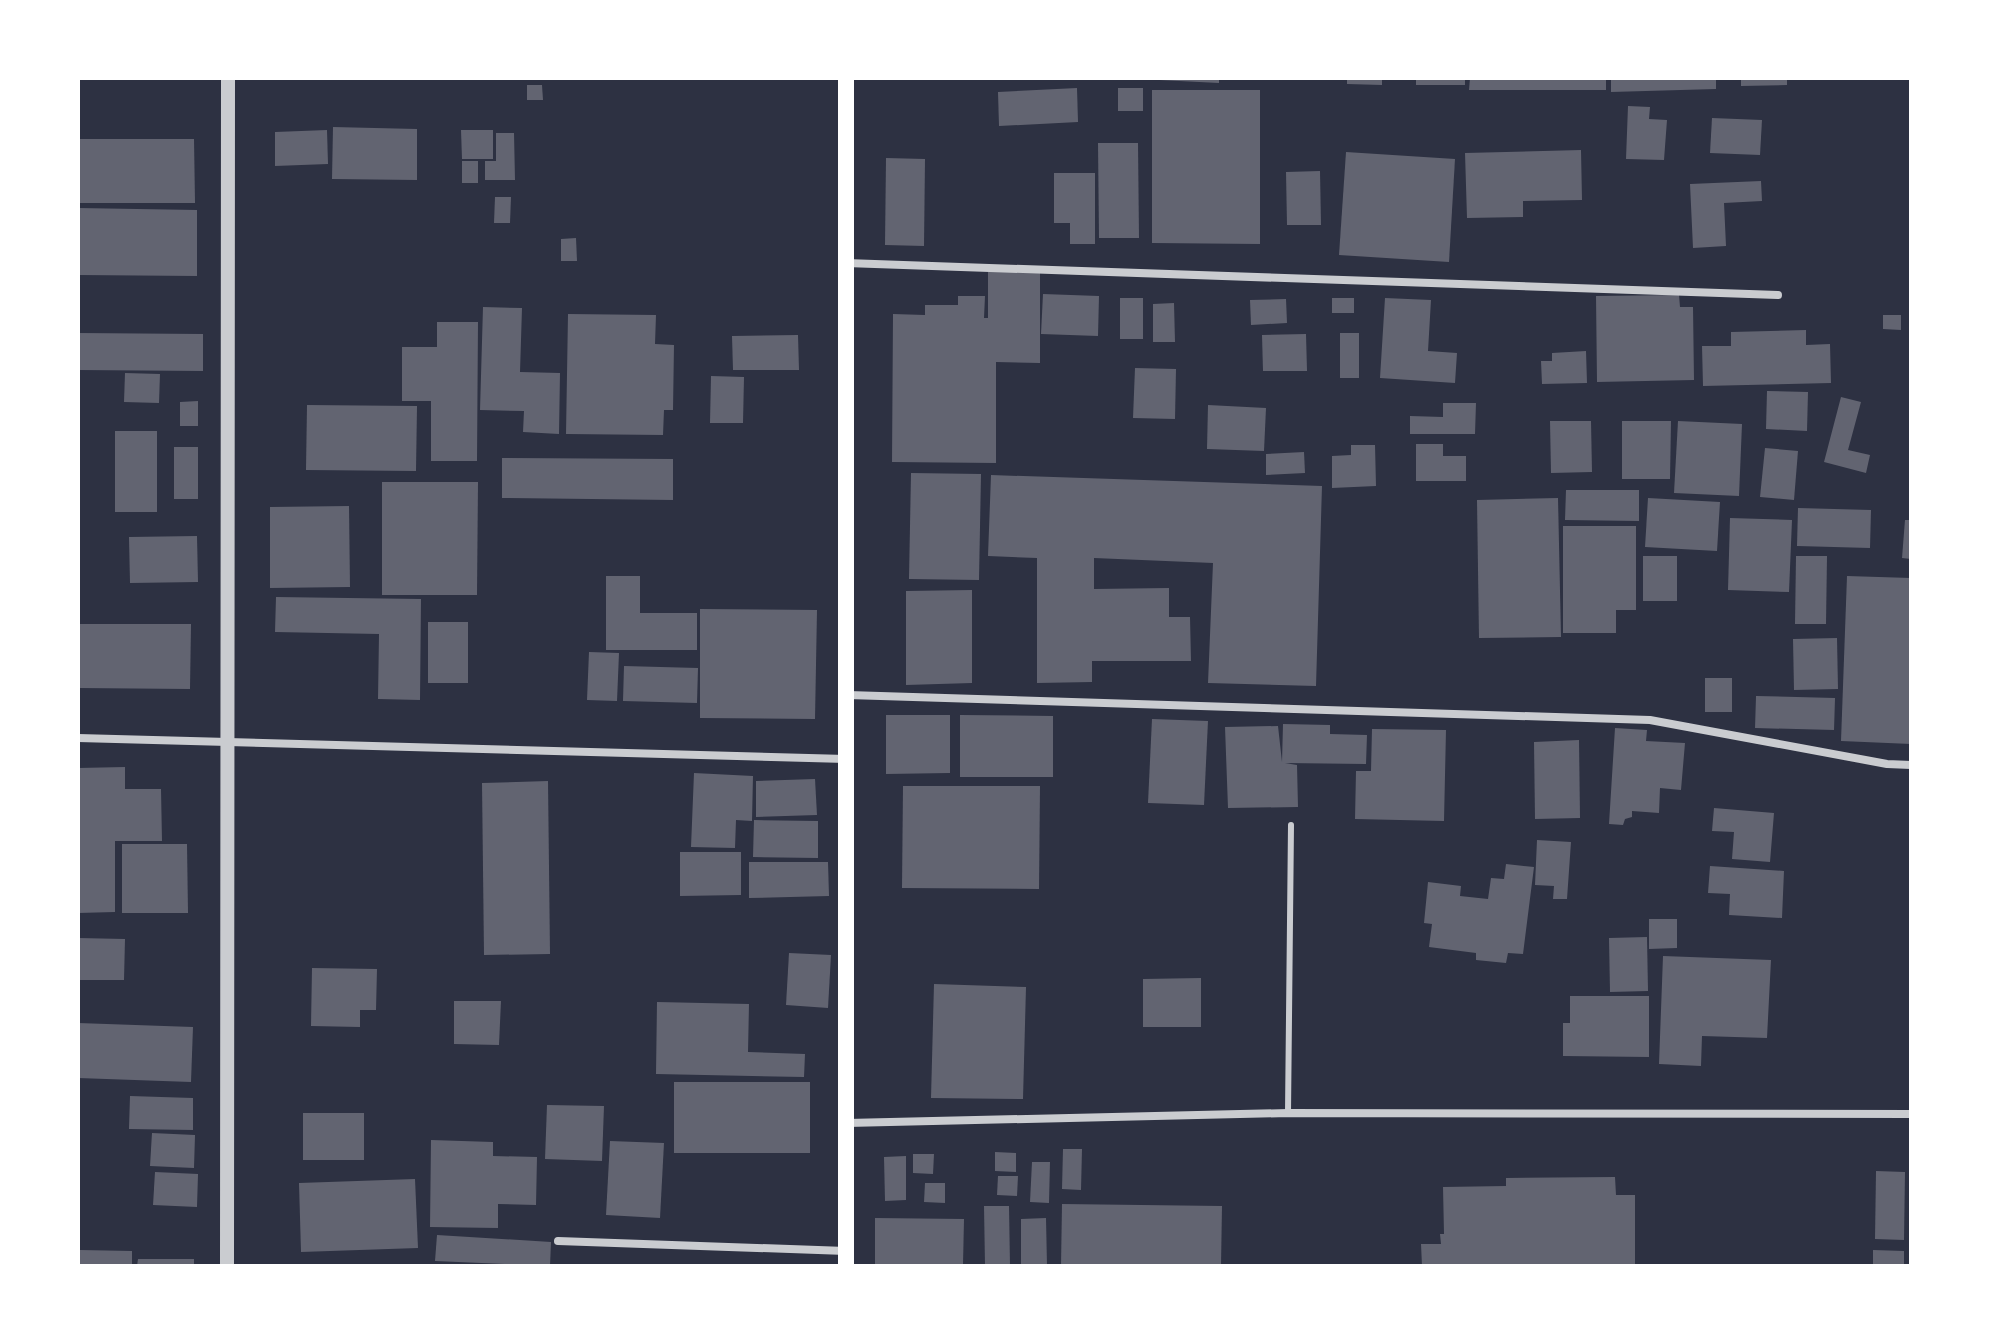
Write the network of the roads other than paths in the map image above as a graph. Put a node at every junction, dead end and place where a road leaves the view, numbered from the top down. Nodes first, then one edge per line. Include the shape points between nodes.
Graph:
1 (228, 78) edge
2 (846, 78) edge
3 (846, 263) junction
4 (1778, 295) dead end
5 (848, 695) junction
6 (78, 738) edge
7 (228, 741) junction
8 (847, 759) junction
9 (1911, 765) edge
10 (1291, 825) dead end
11 (1288, 1113) junction
12 (1911, 1114) edge
13 (847, 1123) junction
14 (558, 1241) dead end
15 (846, 1258) edge
16 (227, 1266) edge

1 - 7 street
2 - 3 main road
3 - 4 street
3 - 5 main road
5 - 8 main road
5 - 9 street via 1650,720
6 - 7 street
7 - 8 street
7 - 16 street
8 - 13 main road
10 - 11 lane
11 - 12 street
11 - 13 street
13 - 15 main road
14 - 15 street

